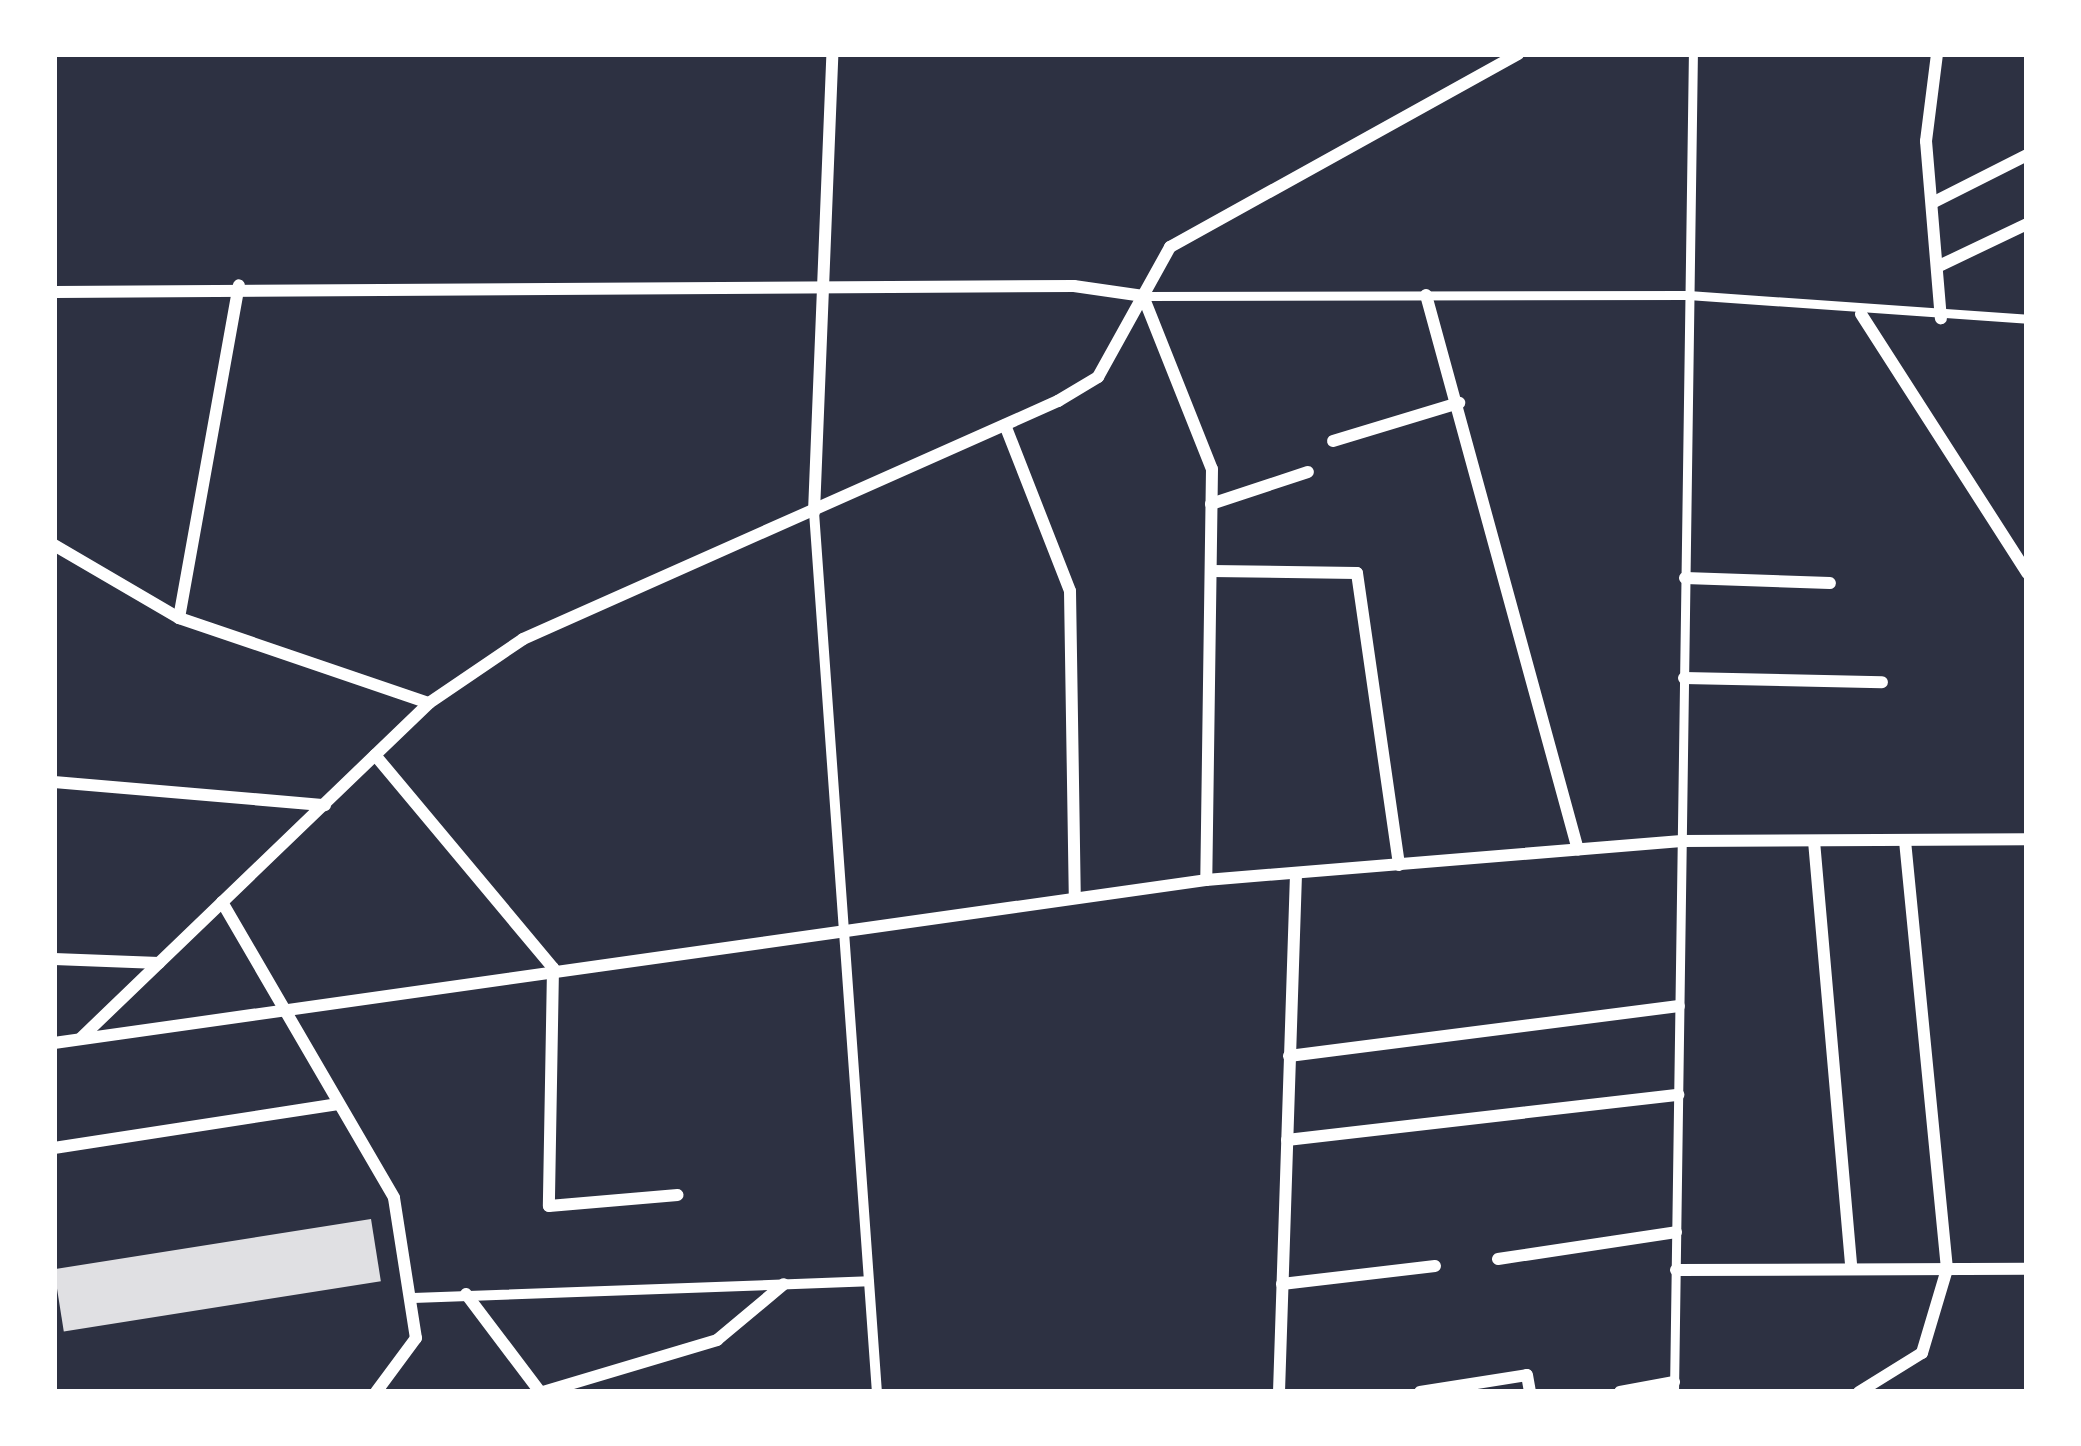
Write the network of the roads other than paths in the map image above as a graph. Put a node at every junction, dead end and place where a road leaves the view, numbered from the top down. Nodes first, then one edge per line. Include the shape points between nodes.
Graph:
1 (832, 54) edge
2 (1517, 54) edge
3 (1693, 54) edge
4 (1937, 54) edge
5 (2027, 155) edge
6 (1934, 202) junction
7 (2027, 224) edge
8 (1941, 265) junction
9 (238, 285) junction
10 (822, 289) junction
11 (54, 292) edge
12 (1688, 295) junction
13 (1143, 296) junction
14 (1426, 296) junction
15 (1862, 314) junction
16 (1941, 318) junction
17 (2027, 319) edge
18 (1459, 403) junction
19 (1005, 425) junction
20 (1333, 441) dead end
21 (1308, 472) dead end
22 (1211, 504) junction
23 (814, 512) junction
24 (54, 545) edge
25 (1211, 571) junction
26 (2027, 573) edge
27 (1684, 578) junction
28 (1830, 583) dead end
29 (179, 618) junction
30 (1684, 678) junction
31 (1882, 682) dead end
32 (429, 703) junction
33 (375, 755) junction
34 (54, 782) edge
35 (325, 805) junction
36 (2027, 839) edge
37 (1905, 840) junction
38 (1681, 841) junction
39 (1814, 841) junction
40 (1578, 850) junction
41 (1399, 865) junction
42 (1296, 873) junction
43 (1206, 880) junction
44 (1075, 896) junction
45 (222, 902) junction
46 (844, 925) junction
47 (54, 959) edge
48 (159, 963) junction
49 (553, 968) junction
50 (1679, 1006) junction
51 (281, 1008) junction
52 (80, 1039) junction
53 (54, 1043) edge
54 (1289, 1056) junction
55 (1678, 1095) junction
56 (337, 1103) junction
57 (1287, 1140) junction
58 (54, 1148) edge
59 (678, 1195) dead end
60 (1676, 1232) junction
61 (1498, 1259) dead end
62 (1435, 1266) dead end
63 (1851, 1266) junction
64 (1947, 1269) junction
65 (2027, 1269) edge
66 (1676, 1270) junction
67 (869, 1281) junction
68 (784, 1284) junction
69 (1282, 1284) junction
70 (466, 1294) junction
71 (413, 1298) junction
72 (1674, 1387) edge
73 (376, 1392) edge
74 (541, 1392) edge
75 (877, 1392) edge
76 (1280, 1392) edge
77 (1420, 1392) edge
78 (1531, 1392) edge
79 (1620, 1392) edge
80 (1859, 1392) edge

1 - 10 street
2 - 13 street via 1170,247
3 - 12 lane
4 - 6 street
5 - 6 street
6 - 8 street
7 - 8 street
8 - 16 street
9 - 10 street
9 - 11 street
9 - 29 street
10 - 13 street
10 - 23 street
12 - 14 lane
12 - 15 lane
12 - 27 lane
13 - 14 lane
13 - 19 street via 1098,376
13 - 22 street via 1212,469
14 - 18 street
15 - 16 lane
15 - 26 street
16 - 17 lane
18 - 20 street
18 - 40 street
19 - 23 street
19 - 44 street via 1070,591
21 - 22 street
22 - 25 street
23 - 32 street via 524,638
23 - 46 street
24 - 29 street
25 - 41 street via 1357,573
25 - 43 street
27 - 28 street
27 - 30 lane
29 - 32 street
30 - 31 street
30 - 38 lane
32 - 33 street
33 - 35 street
33 - 49 street
34 - 35 street
35 - 45 street
36 - 37 street
37 - 39 street
37 - 64 street
38 - 39 street
38 - 40 street
38 - 50 lane
39 - 63 street
40 - 41 street
41 - 42 street
42 - 43 street
42 - 54 street
43 - 44 street
44 - 46 street
45 - 48 street
45 - 51 street
46 - 49 street
46 - 67 street
47 - 48 street
48 - 52 street
49 - 51 street
49 - 59 street via 549,1206
50 - 54 street
50 - 55 lane
51 - 52 street
51 - 56 street
52 - 53 street
54 - 57 street
55 - 57 street
55 - 60 lane
56 - 58 street
56 - 71 street via 394,1198
57 - 69 street
60 - 61 street
60 - 66 lane
62 - 69 street
63 - 64 street
63 - 66 street
64 - 65 street
64 - 80 street via 1922,1353
66 - 72 lane
67 - 68 street
67 - 75 street
68 - 70 street
68 - 74 street via 717,1340
69 - 76 street
70 - 71 street
70 - 74 street
71 - 73 street via 416,1339
72 - 79 street
77 - 78 street via 1526,1375

